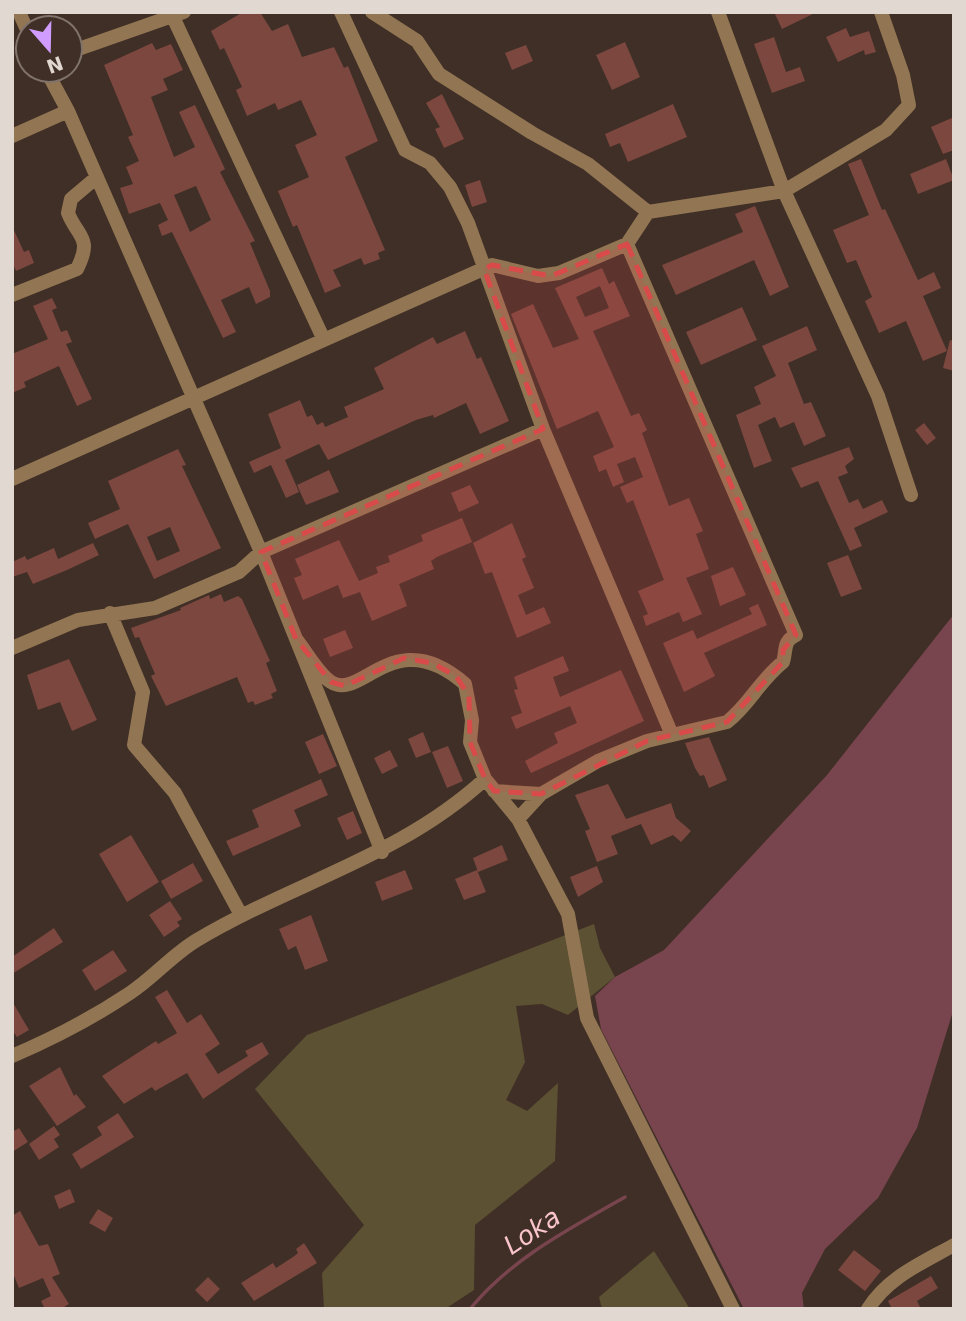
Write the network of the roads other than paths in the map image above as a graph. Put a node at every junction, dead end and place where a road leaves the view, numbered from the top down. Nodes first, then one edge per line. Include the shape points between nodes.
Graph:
1 (341, 12) edge
2 (372, 12) edge
3 (718, 12) edge
4 (881, 12) edge
5 (179, 15) edge
6 (84, 47) edge
7 (54, 84) edge
8 (68, 111) junction
9 (12, 136) edge
10 (97, 177) junction
11 (784, 191) junction
12 (648, 212) junction
13 (626, 244) junction
14 (484, 269) junction
15 (12, 295) edge
16 (324, 340) junction
17 (192, 400) junction
18 (543, 429) junction
19 (12, 479) edge
20 (911, 495) dead end
21 (261, 552) junction
22 (110, 614) junction
23 (296, 639) junction
24 (12, 648) edge
25 (672, 735) junction
26 (490, 785) junction
27 (541, 794) junction
28 (517, 819) junction
29 (382, 852) junction
30 (241, 915) junction
31 (12, 1056) edge
32 (954, 1245) edge
33 (733, 1309) edge
34 (868, 1309) edge

1 - 14 street via 405,150 430,163 450,187
2 - 12 street via 417,41 439,74 588,164
3 - 11 street
4 - 11 street via 909,105 886,130
5 - 6 street
5 - 16 street
7 - 8 street
8 - 9 street
8 - 10 street
10 - 15 street via 71,199 68,213 82,234 83,256 77,269
10 - 17 street
11 - 12 street
11 - 20 street via 878,396
12 - 13 street
13 - 14 street via 551,276 492,265
13 - 25 street via 796,635 788,639 783,662 763,678 737,715 727,722
14 - 16 street
14 - 18 street
16 - 17 street
17 - 19 street
17 - 21 street
18 - 21 street
18 - 25 street
21 - 22 street via 239,572 211,586 155,608
21 - 23 street
22 - 24 street via 78,620
22 - 30 street via 143,692 134,745 175,793
23 - 26 street via 331,682 345,686 404,658 432,663 456,676 469,696 470,742
23 - 29 street
25 - 27 street via 598,761
26 - 27 street
26 - 28 street
26 - 29 street
27 - 28 street
28 - 33 street via 568,914 587,1018
29 - 30 street
30 - 31 street via 169,959 132,992
32 - 34 street via 892,1281

